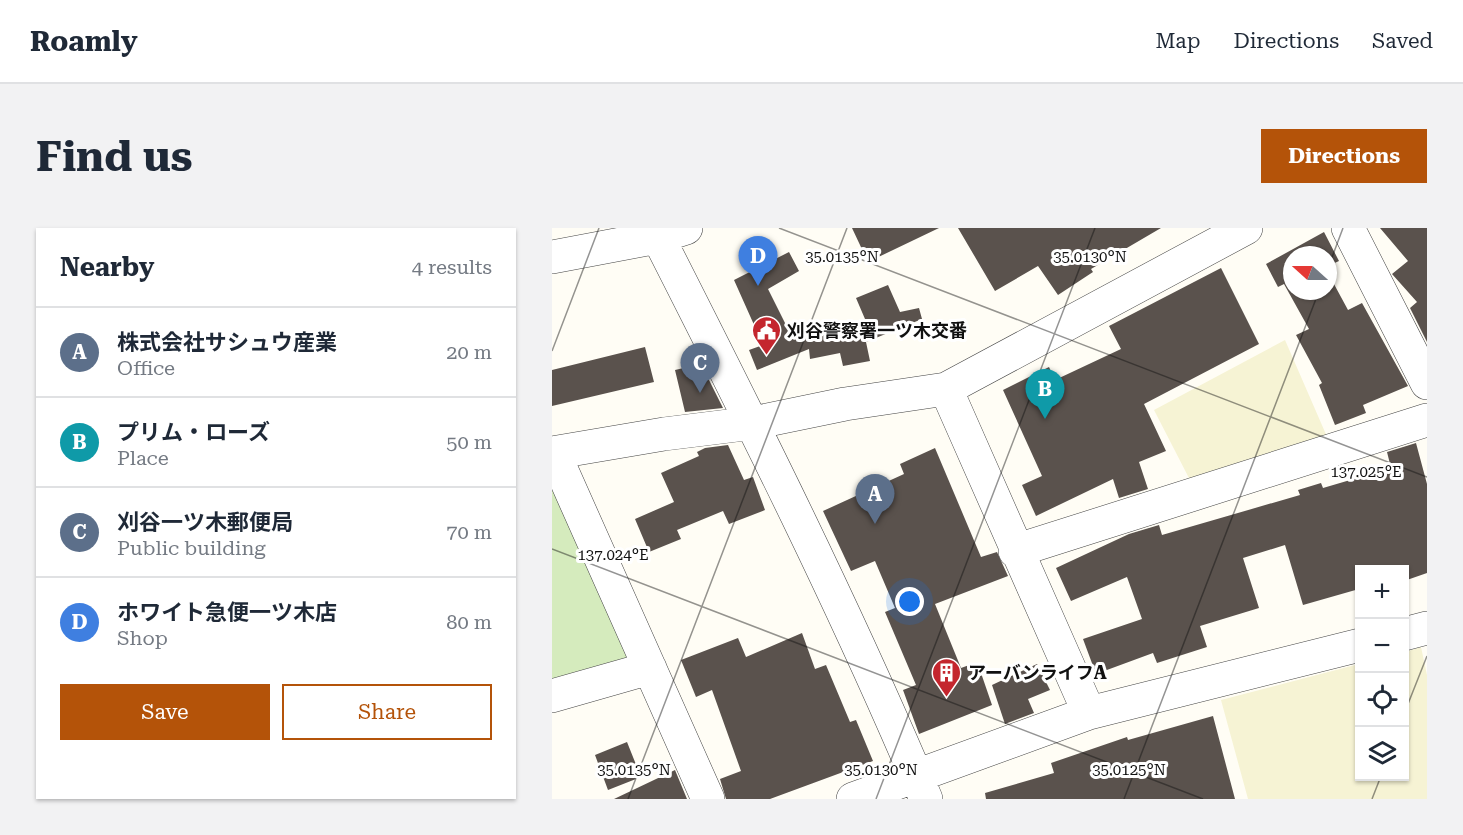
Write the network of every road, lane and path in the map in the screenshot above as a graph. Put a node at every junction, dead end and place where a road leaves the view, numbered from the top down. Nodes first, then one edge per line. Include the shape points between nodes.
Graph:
1 (1246, 228) edge
2 (1348, 228) edge
3 (664, 231) edge
4 (552, 257) edge
5 (1427, 383) edge
6 (946, 389) junction
7 (1427, 420) edge
8 (753, 423) junction
9 (553, 453) edge
10 (1015, 551) junction
11 (1427, 628) edge
12 (1409, 633) edge
13 (1355, 646) edge
14 (650, 668) junction
15 (552, 696) edge
16 (1089, 713) junction
17 (921, 788) edge
18 (708, 799) edge
19 (853, 799) edge

1 - 6 street
2 - 5 street
3 - 4 street
3 - 8 street
6 - 8 street
6 - 10 street
7 - 10 street
8 - 9 street
8 - 17 street via 845,614
9 - 14 street
10 - 16 street
11 - 12 street
13 - 16 street
14 - 15 street
14 - 18 street
16 - 17 street
17 - 19 street

